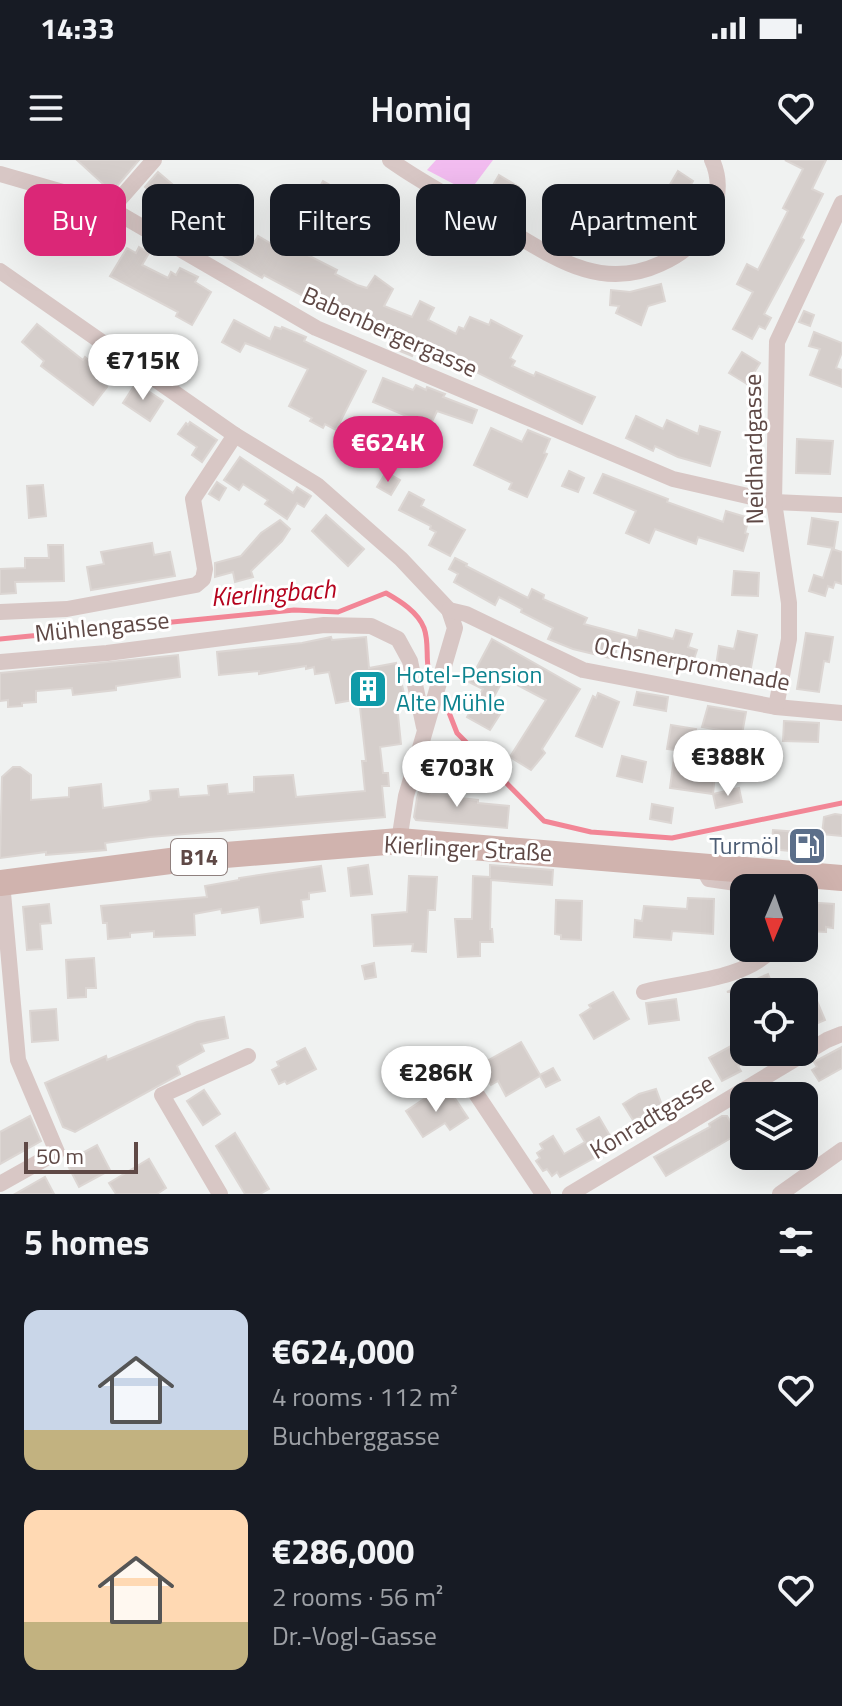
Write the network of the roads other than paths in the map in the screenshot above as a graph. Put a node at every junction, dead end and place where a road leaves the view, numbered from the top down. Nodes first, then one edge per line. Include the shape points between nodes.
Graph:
1 (154, 160) edge
2 (390, 160) edge
3 (712, 160) edge
4 (0, 174) edge
5 (35, 184) edge
6 (126, 192) edge
7 (842, 203) edge
8 (126, 218) edge
9 (0, 271) edge
10 (235, 435) junction
11 (774, 502) junction
12 (842, 505) edge
13 (449, 610) junction
14 (0, 612) edge
15 (0, 662) edge
16 (776, 707) junction
17 (842, 713) edge
18 (425, 728) junction
19 (399, 841) junction
20 (701, 865) junction
21 (824, 881) edge
22 (730, 882) edge
23 (1, 883) edge
24 (756, 962) edge
25 (644, 992) dead end
26 (842, 1034) edge
27 (248, 1056) dead end
28 (467, 1080) dead end
29 (842, 1150) edge
30 (0, 1184) edge
31 (220, 1194) edge
32 (543, 1194) edge
33 (570, 1194) edge
34 (780, 1194) edge

1 - 6 street
2 - 3 street via 573,267 620,275 668,260 697,238 717,200
4 - 5 street, Babenbergergasse
7 - 11 street, Neidhardgasse via 777,342
8 - 11 street, Babenbergergasse via 316,328 673,479
9 - 10 street
10 - 13 street via 317,485 401,559
10 - 14 street, Mühlengasse via 193,499 205,569 196,585 67,609
11 - 12 street, Babenbergergasse
11 - 16 street, Neidhardgasse via 789,603 789,639
13 - 16 street, Ochsnerpromenade via 583,670
13 - 18 street via 455,628
15 - 18 street, Mühlengasse via 324,625 371,626 398,639 410,661
16 - 17 street, Ochsnerpromenade
18 - 19 street
19 - 20 main road, Kierlinger Straße / B14
19 - 23 main road, Kierlinger Straße / B14 via 201,857
20 - 21 main road, Kierlinger Straße / B14
20 - 22 street via 709,879
23 - 30 street via 18,1060 57,1152
24 - 25 street
26 - 33 street, Konradtgasse
27 - 31 street via 162,1095
28 - 32 street
29 - 34 street

